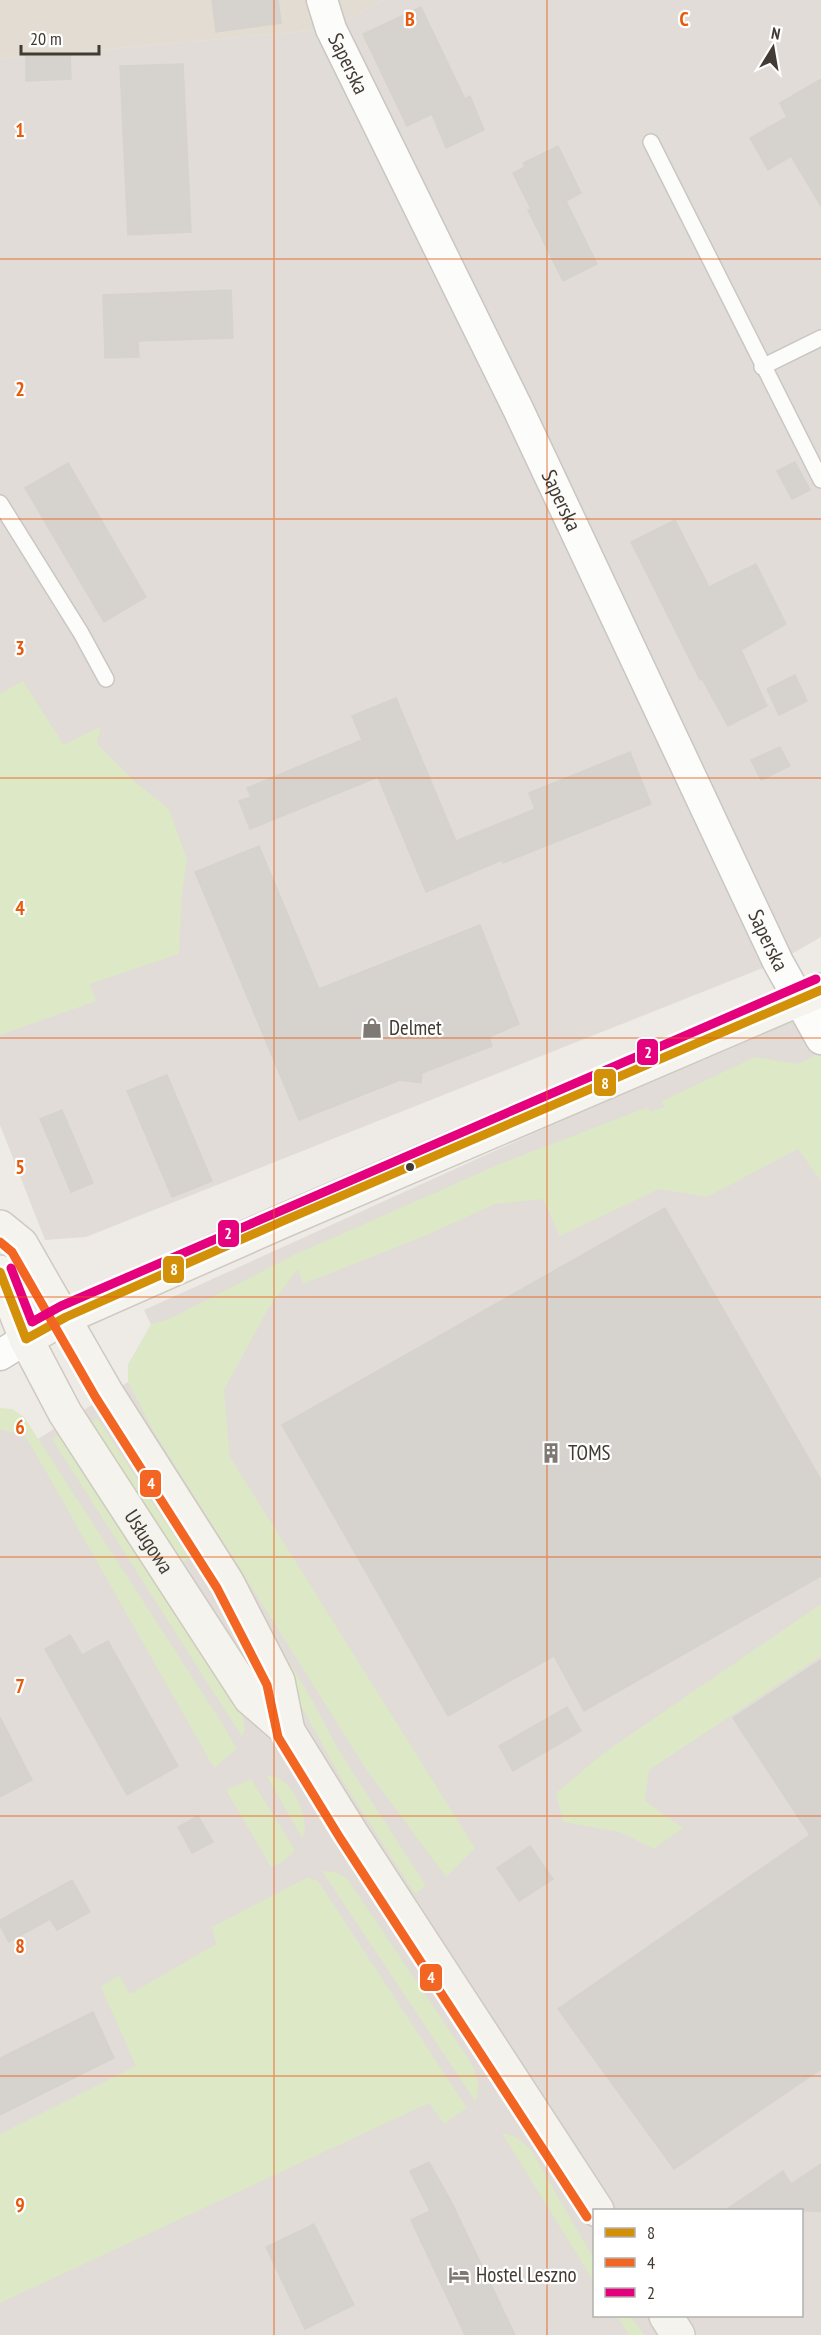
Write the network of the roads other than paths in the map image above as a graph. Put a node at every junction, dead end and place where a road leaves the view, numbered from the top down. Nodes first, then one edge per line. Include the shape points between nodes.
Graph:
1 (322, 0) edge
2 (651, 141) dead end
3 (821, 338) edge
4 (762, 367) junction
5 (821, 480) edge
6 (0, 503) edge
7 (106, 679) dead end
8 (809, 996) edge
9 (821, 1039) edge
10 (0, 1227) edge
11 (0, 1272) edge
12 (66, 1317) junction
13 (13, 1347) edge
14 (288, 1731) junction
15 (596, 2209) edge
16 (667, 2317) edge
17 (678, 2335) edge

1 - 8 street, Saperska via 331,29
2 - 4 lane
3 - 4 lane
4 - 5 lane
6 - 7 lane
8 - 9 street, Saperska
8 - 12 street
10 - 12 street, Usługowa via 21,1244
11 - 13 street, Usługowa
12 - 13 street
12 - 14 street, Usługowa via 106,1392 227,1582 278,1681
13 - 14 street, Usługowa via 65,1413 250,1698
14 - 15 street, Usługowa
16 - 17 street

